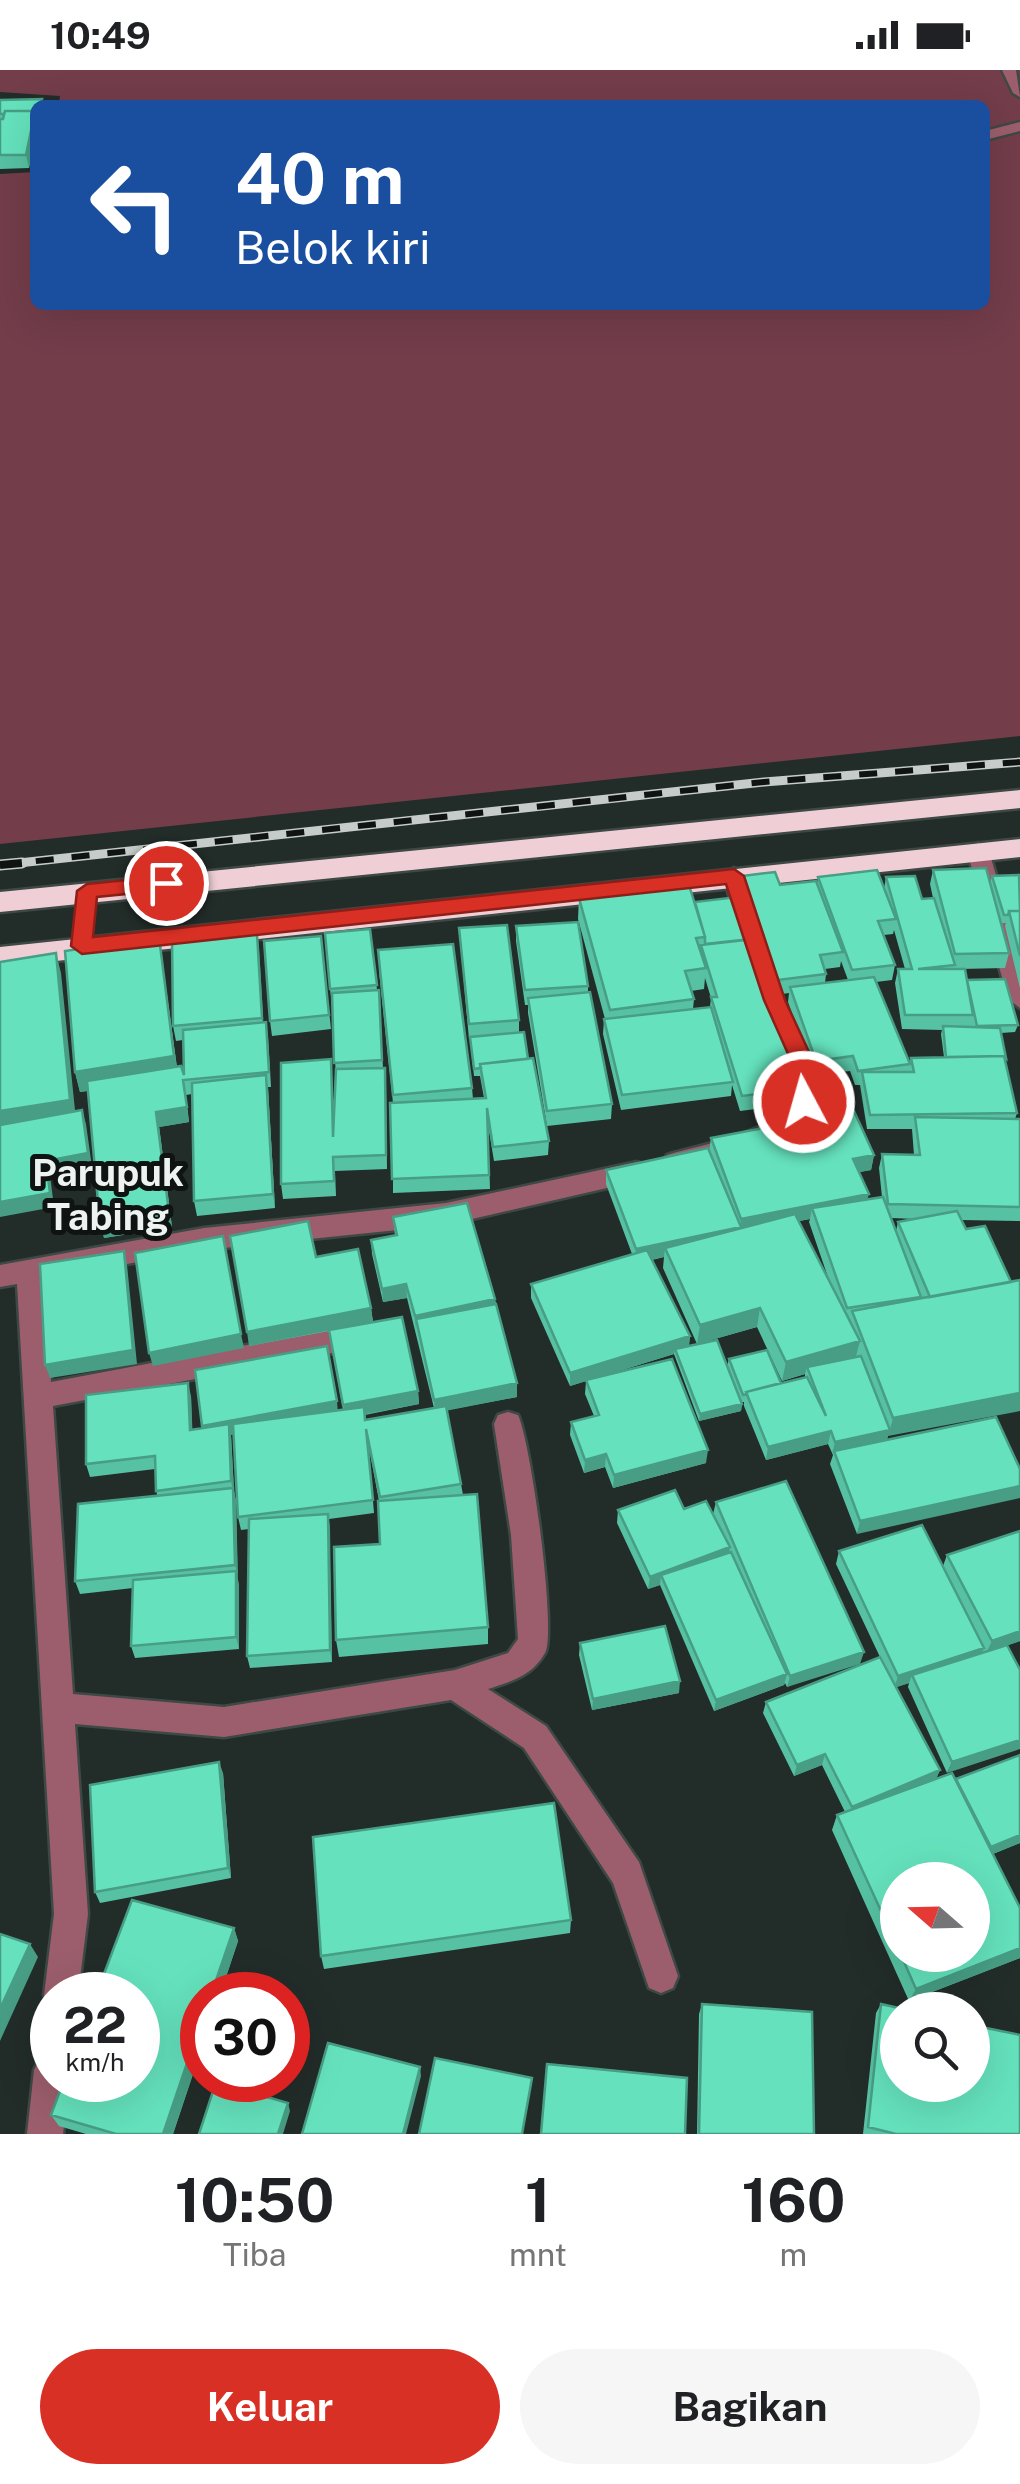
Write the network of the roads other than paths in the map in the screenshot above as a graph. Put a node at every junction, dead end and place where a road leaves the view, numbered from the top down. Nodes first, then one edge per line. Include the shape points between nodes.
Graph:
1 (1010, 70) edge
2 (1020, 93) edge
3 (1020, 126) edge
4 (990, 135) edge
5 (1020, 799) edge
6 (1020, 848) edge
7 (978, 851) junction
8 (734, 876) junction
9 (87, 891) junction
10 (0, 902) edge
11 (82, 946) junction
12 (0, 957) edge
13 (1020, 999) edge
14 (15, 1274) edge
15 (384, 1331) edge
16 (39, 1396) junction
17 (508, 1424) dead end
18 (455, 1685) junction
19 (60, 1708) junction
20 (64, 1972) edge
21 (661, 1976) dead end
22 (48, 2102) edge
23 (45, 2134) edge

1 - 2 street
3 - 4 street
5 - 9 highway
6 - 7 highway
7 - 8 highway
7 - 13 street
8 - 11 highway
8 - 14 street via 774,1000 804,1065 804,1102 788,1124 649,1169 446,1214 204,1239
9 - 10 highway
9 - 11 highway
11 - 12 highway
14 - 16 street
15 - 16 street
16 - 19 street
17 - 18 street via 534,1643 518,1664
18 - 19 street via 224,1722
18 - 21 street via 535,1737 627,1874
19 - 20 street via 71,1914
22 - 23 street

